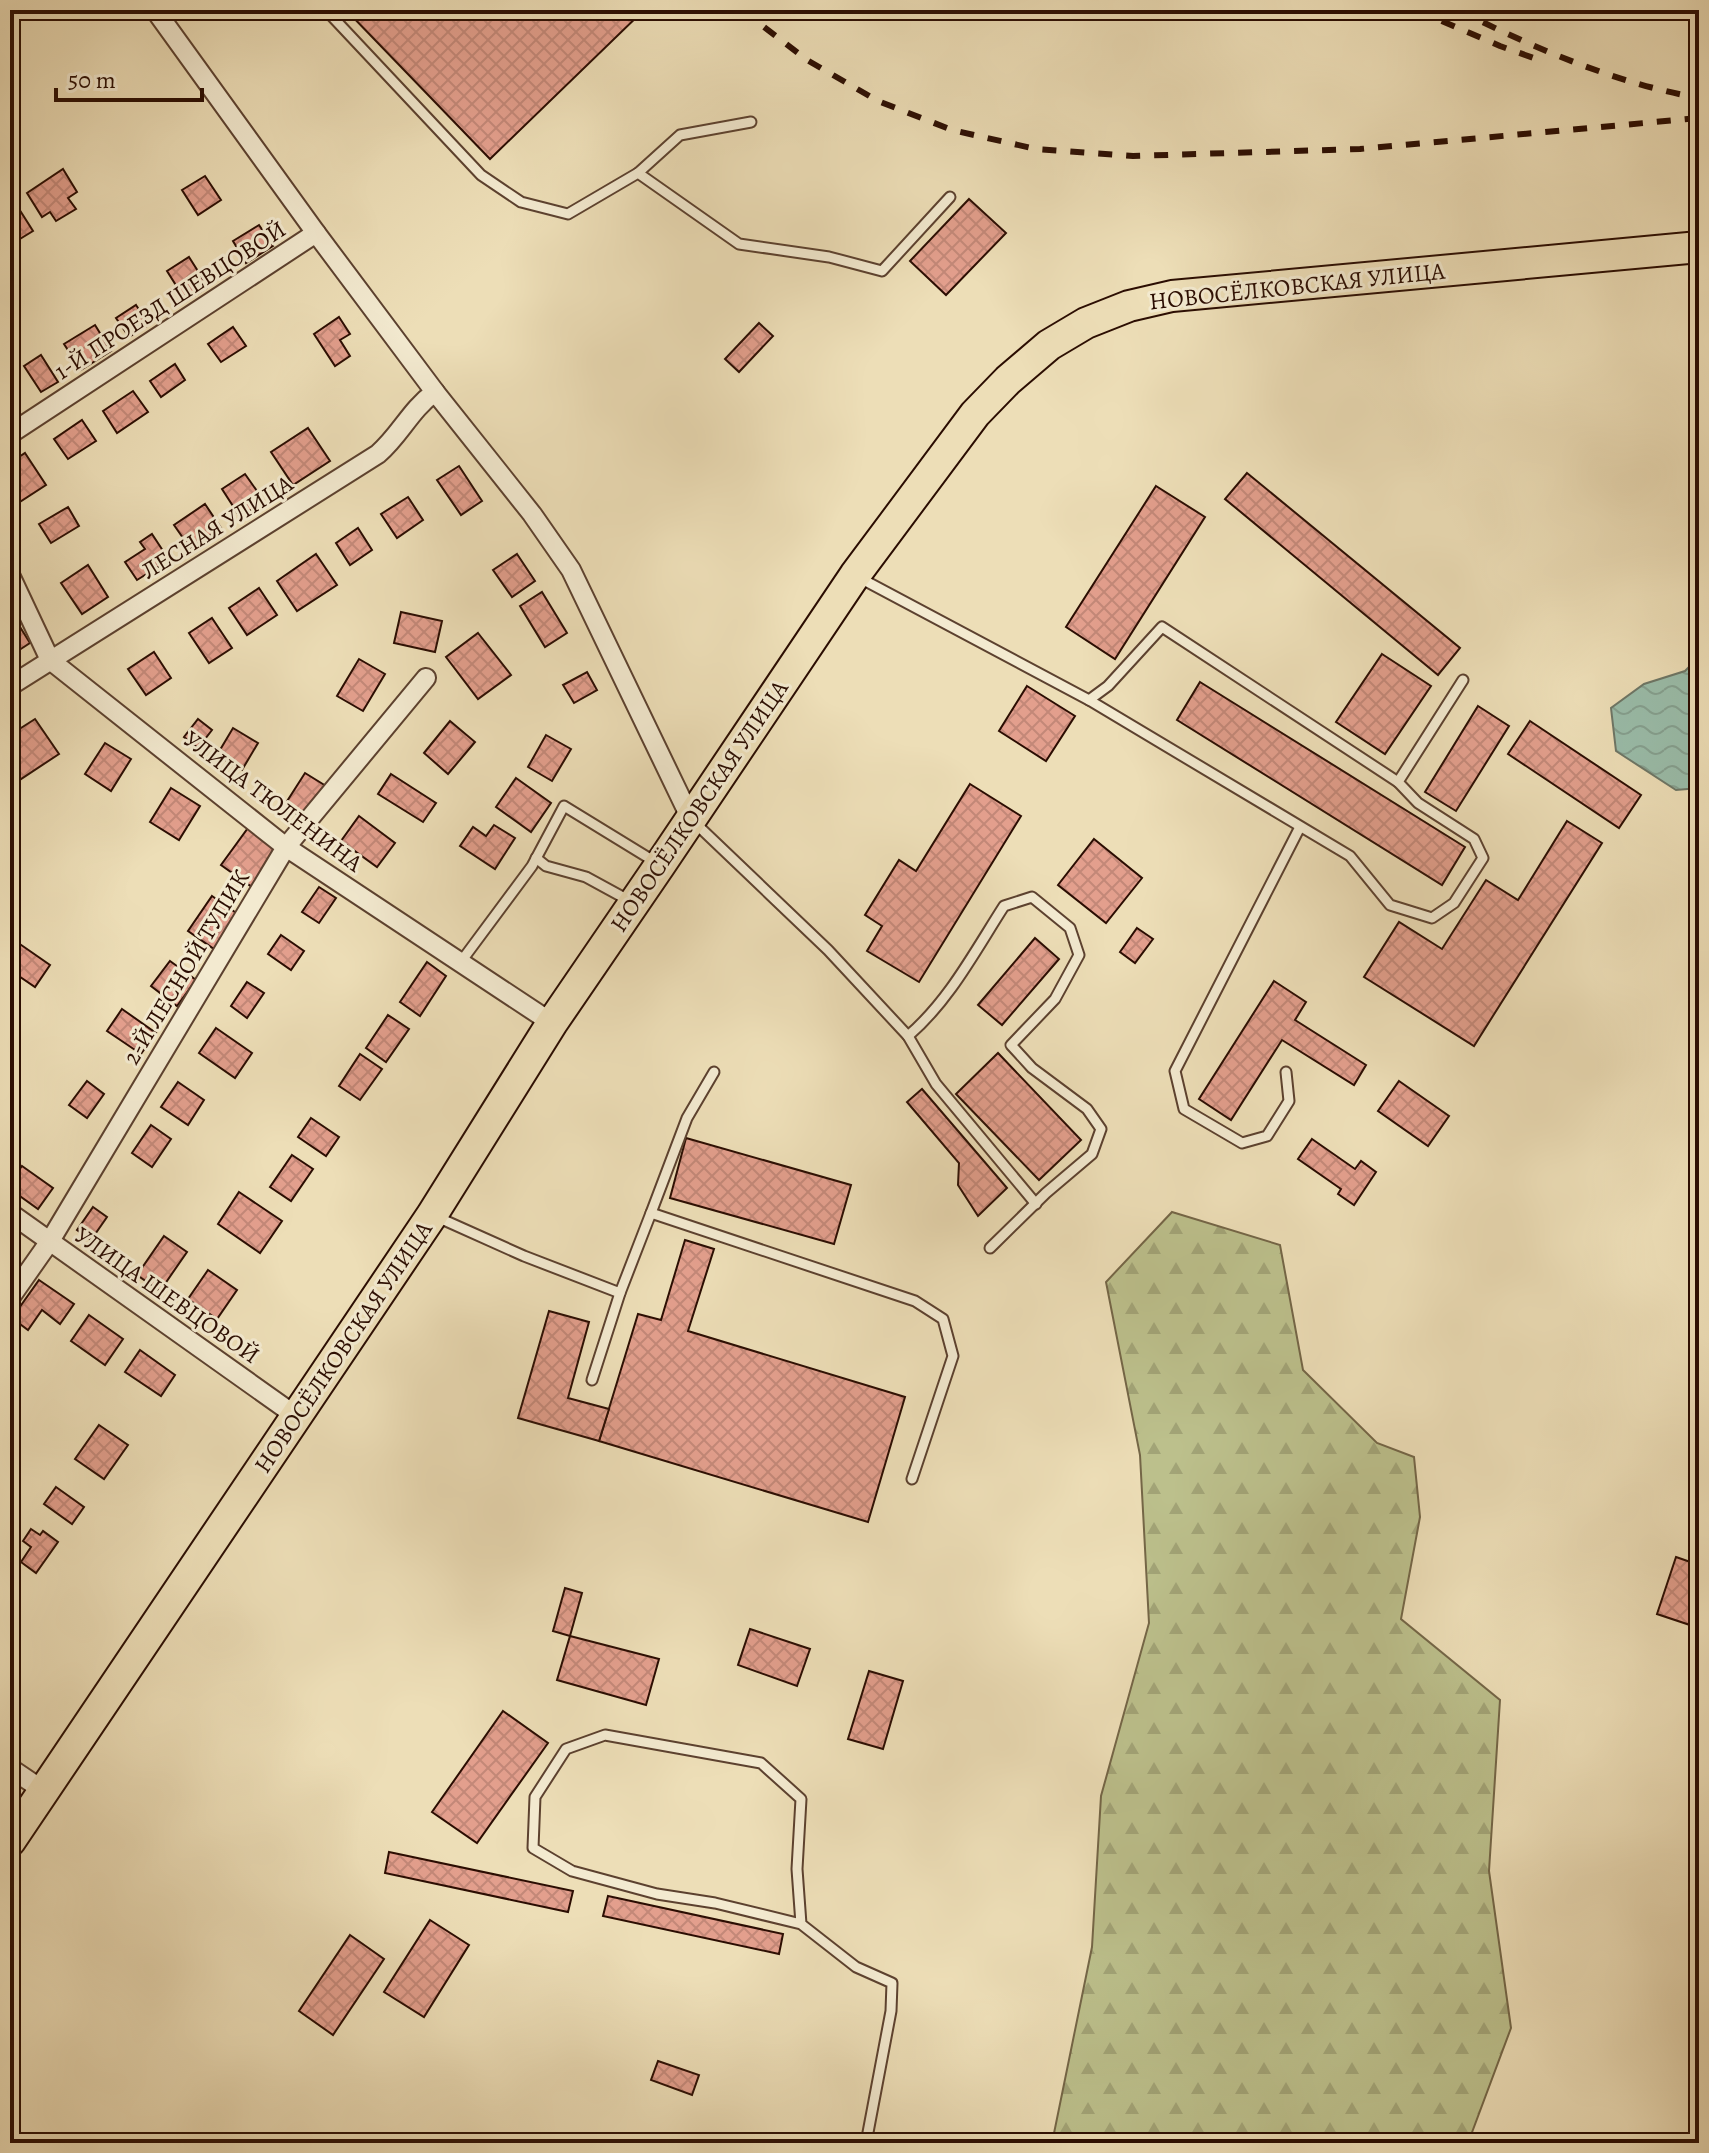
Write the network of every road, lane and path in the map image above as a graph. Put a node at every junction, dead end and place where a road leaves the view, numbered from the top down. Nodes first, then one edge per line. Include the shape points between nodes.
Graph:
1 (155, 10) edge
2 (326, 10) edge
3 (751, 122) dead end
4 (638, 173) junction
5 (950, 197) dead end
6 (316, 233) junction
7 (1699, 247) edge
8 (435, 392) junction
9 (10, 434) edge
10 (10, 575) edge
11 (855, 575) junction
12 (50, 660) junction
13 (426, 678) dead end
14 (1463, 680) dead end
15 (10, 686) edge
16 (1089, 700) junction
17 (1398, 782) junction
18 (691, 819) junction
19 (1300, 827) junction
20 (286, 847) junction
21 (536, 858) junction
22 (660, 865) junction
23 (634, 903) junction
24 (460, 963) junction
25 (552, 1023) junction
26 (908, 1036) junction
27 (714, 1072) dead end
28 (1286, 1072) dead end
29 (1036, 1204) junction
30 (10, 1213) edge
31 (651, 1213) junction
32 (432, 1215) junction
33 (50, 1241) junction
34 (990, 1248) dead end
35 (620, 1293) junction
36 (10, 1298) edge
37 (592, 1380) dead end
38 (296, 1416) junction
39 (912, 1479) dead end
40 (10, 1768) edge
41 (44, 1791) junction
42 (10, 1841) edge
43 (801, 1924) junction
44 (866, 2143) edge

1 - 6 street
2 - 4 lane via 481,175 521,202 568,214
3 - 4 lane via 680,135
4 - 5 lane via 739,244 882,271
6 - 8 street
6 - 9 street, 1-Й ПРОЕЗД ШЕВЦОВОЙ
7 - 11 main road, НОВОСЁЛКОВСКАЯ УЛИЦА via 1172,296 1114,311 1049,345 1008,380 975,414
8 - 12 street, ЛЕСНАЯ УЛИЦА via 417,405 397,438 378,454
8 - 18 street via 571,570
10 - 12 street, УЛИЦА ТЮЛЕНИНА
11 - 16 lane
11 - 18 main road, НОВОСЁЛКОВСКАЯ УЛИЦА
12 - 15 street, ЛЕСНАЯ УЛИЦА
12 - 20 street, УЛИЦА ТЮЛЕНИНА
13 - 20 street, 2-Й ЛЕСНОЙ ТУПИК
14 - 17 lane
16 - 17 lane via 1162,627
16 - 19 lane
17 - 19 lane via 1418,803 1474,839 1483,858 1454,903 1432,918 1390,905 1350,856
18 - 22 main road, НОВОСЁЛКОВСКАЯ УЛИЦА
18 - 26 lane via 828,950
19 - 28 lane via 1175,1071 1184,1109 1242,1143 1267,1136 1289,1101
20 - 24 street, УЛИЦА ТЮЛЕНИНА
20 - 33 street, 2-Й ЛЕСНОЙ ТУПИК
21 - 22 lane via 564,806
21 - 23 lane
21 - 24 lane
22 - 23 main road, НОВОСЁЛКОВСКАЯ УЛИЦА
23 - 25 main road, НОВОСЁЛКОВСКАЯ УЛИЦА
24 - 25 street, УЛИЦА ТЮЛЕНИНА
25 - 32 main road, НОВОСЁЛКОВСКАЯ УЛИЦА
26 - 29 lane via 936,1084
26 - 29 lane via 951,988 1004,906 1032,897 1070,928 1079,955 1055,999 1011,1045 1032,1068 1087,1109 1101,1129 1092,1154
27 - 31 lane via 687,1118
29 - 34 lane
30 - 33 street, УЛИЦА ШЕВЦОВОЙ
31 - 35 lane
31 - 39 lane via 915,1301 943,1319 953,1356
32 - 35 lane
32 - 38 main road, НОВОСЁЛКОВСКАЯ УЛИЦА
33 - 36 street, 2-Й ЛЕСНОЙ ТУПИК
33 - 38 street, УЛИЦА ШЕВЦОВОЙ
35 - 37 lane
38 - 41 main road, НОВОСЁЛКОВСКАЯ УЛИЦА
40 - 41 street
41 - 42 main road, НОВОСЁЛКОВСКАЯ УЛИЦА
43 - 43 lane via 801,1799 761,1763 605,1735 566,1749 535,1797 533,1848 572,1871
43 - 44 lane via 856,1967 892,1983

